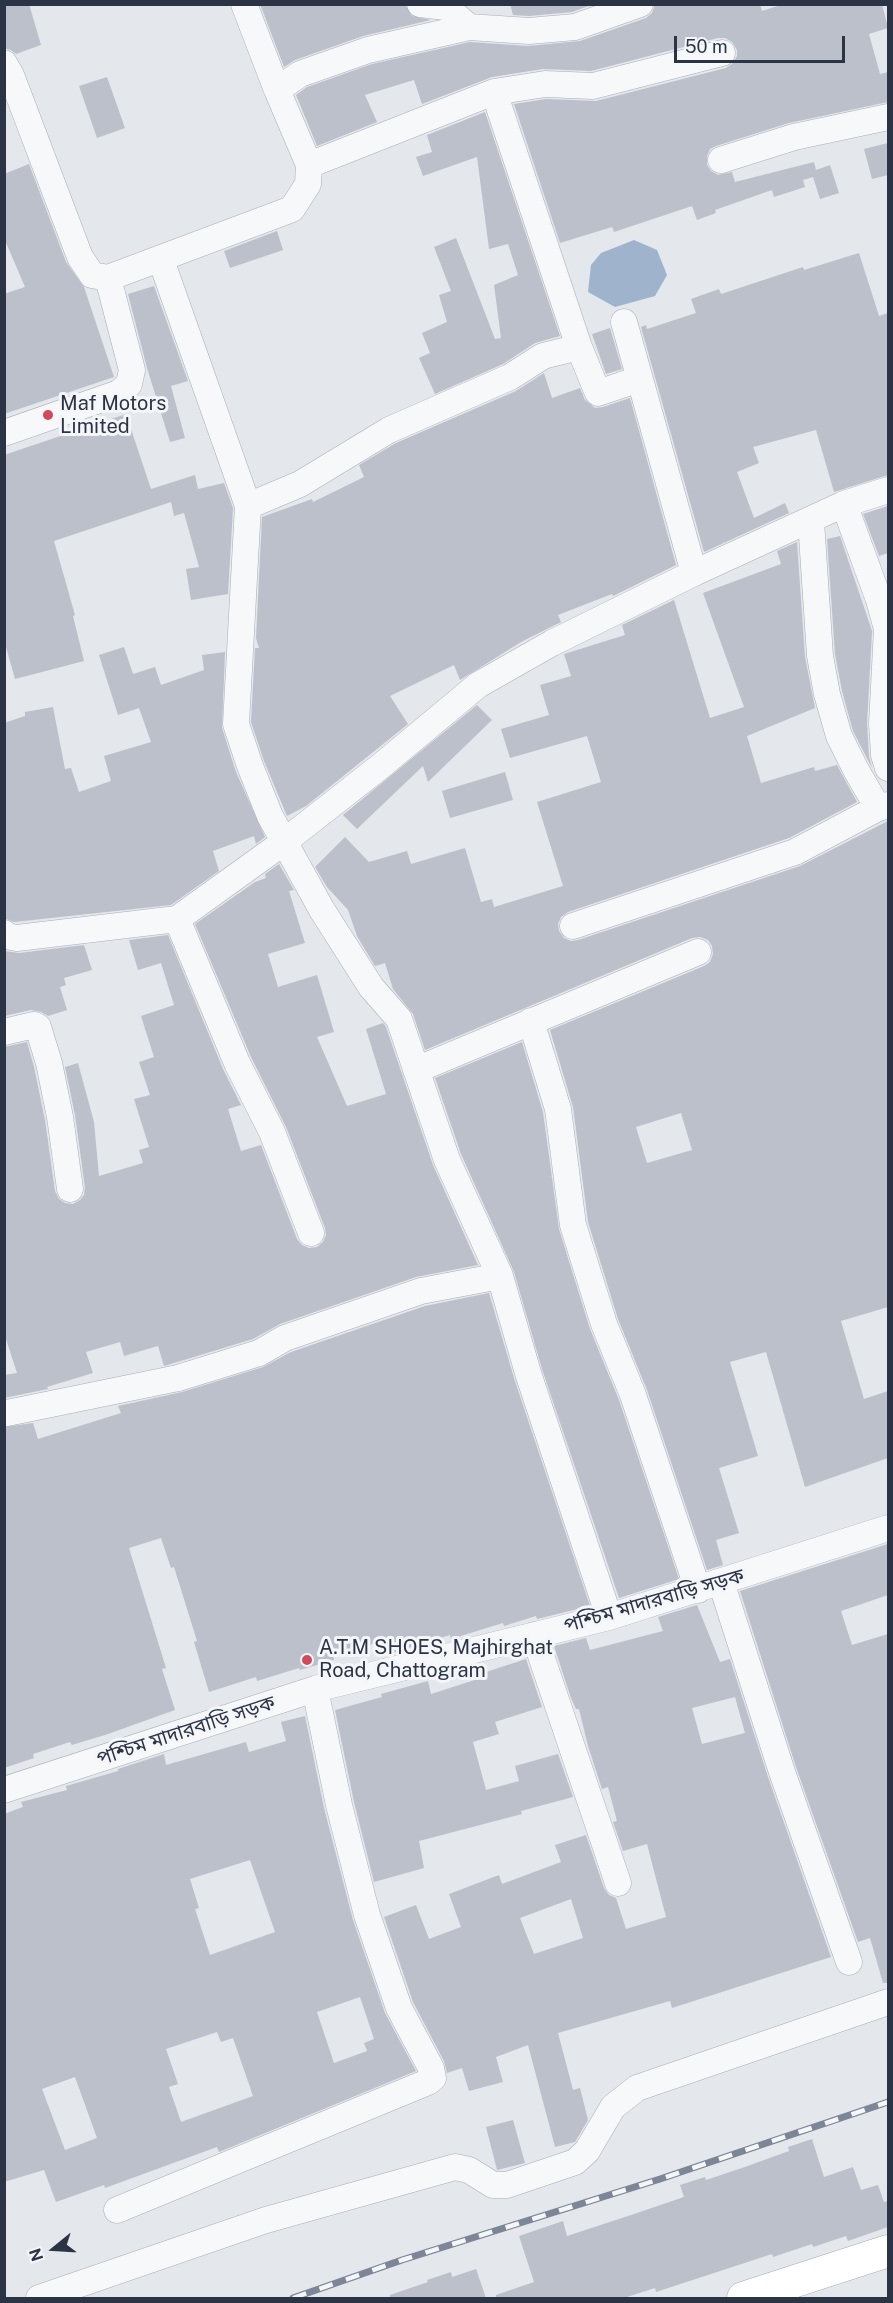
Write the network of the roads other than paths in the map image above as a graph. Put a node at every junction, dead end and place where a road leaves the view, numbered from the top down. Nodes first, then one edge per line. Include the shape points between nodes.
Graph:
1 (244, 4) edge
2 (420, 4) edge
3 (640, 4) edge
4 (446, 6) edge
5 (469, 27) junction
6 (722, 53) dead end
7 (4, 63) edge
8 (277, 90) junction
9 (494, 92) junction
10 (888, 117) edge
11 (721, 160) dead end
12 (309, 165) junction
13 (161, 260) junction
14 (108, 278) junction
15 (624, 322) dead end
16 (579, 347) junction
17 (639, 379) junction
18 (4, 433) edge
19 (888, 490) edge
20 (844, 504) junction
21 (248, 506) junction
22 (811, 521) junction
23 (694, 573) junction
24 (888, 768) edge
25 (883, 807) edge
26 (284, 842) junction
27 (177, 919) junction
28 (573, 926) dead end
29 (4, 933) edge
30 (698, 952) dead end
31 (531, 1021) junction
32 (4, 1032) edge
33 (416, 1070) junction
34 (70, 1189) dead end
35 (310, 1233) dead end
36 (500, 1276) junction
37 (7, 1413) dead end
38 (888, 1528) edge
39 (710, 1586) junction
40 (609, 1617) junction
41 (534, 1635) junction
42 (315, 1689) junction
43 (4, 1790) edge
44 (618, 1883) dead end
45 (849, 1962) dead end
46 (888, 2002) edge
47 (117, 2210) dead end
48 (888, 2251) edge
49 (888, 2271) edge
50 (39, 2298) edge
51 (743, 2298) edge
52 (807, 2298) edge

1 - 8 street
2 - 4 street
3 - 5 street via 576,27 529,31
4 - 5 street
5 - 8 street via 368,50 300,74
6 - 9 street via 593,86 544,84
7 - 14 street via 80,257 92,275
8 - 12 street
9 - 12 street
9 - 16 street
10 - 11 street via 794,137
12 - 13 street via 308,184 292,209
13 - 14 street
13 - 21 street
14 - 18 street via 132,370 129,384 119,393
15 - 17 street
16 - 17 street via 598,393
16 - 21 street via 543,356 510,377 389,430 300,484
17 - 23 street
19 - 20 street
20 - 22 street
20 - 24 street via 887,629 882,724
21 - 26 street via 236,724 270,816
22 - 23 street
22 - 25 street via 820,656 827,694 839,736
23 - 26 street via 552,643 478,685
25 - 28 street via 795,852
26 - 27 street
26 - 33 street via 371,987 399,1019
27 - 29 street via 18,938
27 - 35 street via 237,1063 272,1132
30 - 31 street
31 - 33 street
31 - 39 street via 558,1109 573,1225 604,1324
32 - 34 street via 38,1027 49,1063
33 - 36 street via 447,1160
36 - 37 street via 421,1291 285,1338 259,1353 178,1377
36 - 40 street
38 - 39 street, পশ্চিম মাদারবাড়ি সড়ক
39 - 40 street, পশ্চিম মাদারবাড়ি সড়ক
39 - 45 street via 782,1772
40 - 41 street, পশ্চিম মাদারবাড়ি সড়ক
41 - 42 street, পশ্চিম মাদারবাড়ি সড়ক
41 - 44 street
42 - 43 street, পশ্চিম মাদারবাড়ি সড়ক
42 - 47 street via 367,1915 399,2008 433,2078
46 - 50 street via 638,2088 613,2107 587,2151 575,2162 507,2185 493,2185 469,2170 455,2167 266,2220
48 - 51 main road
49 - 52 main road

